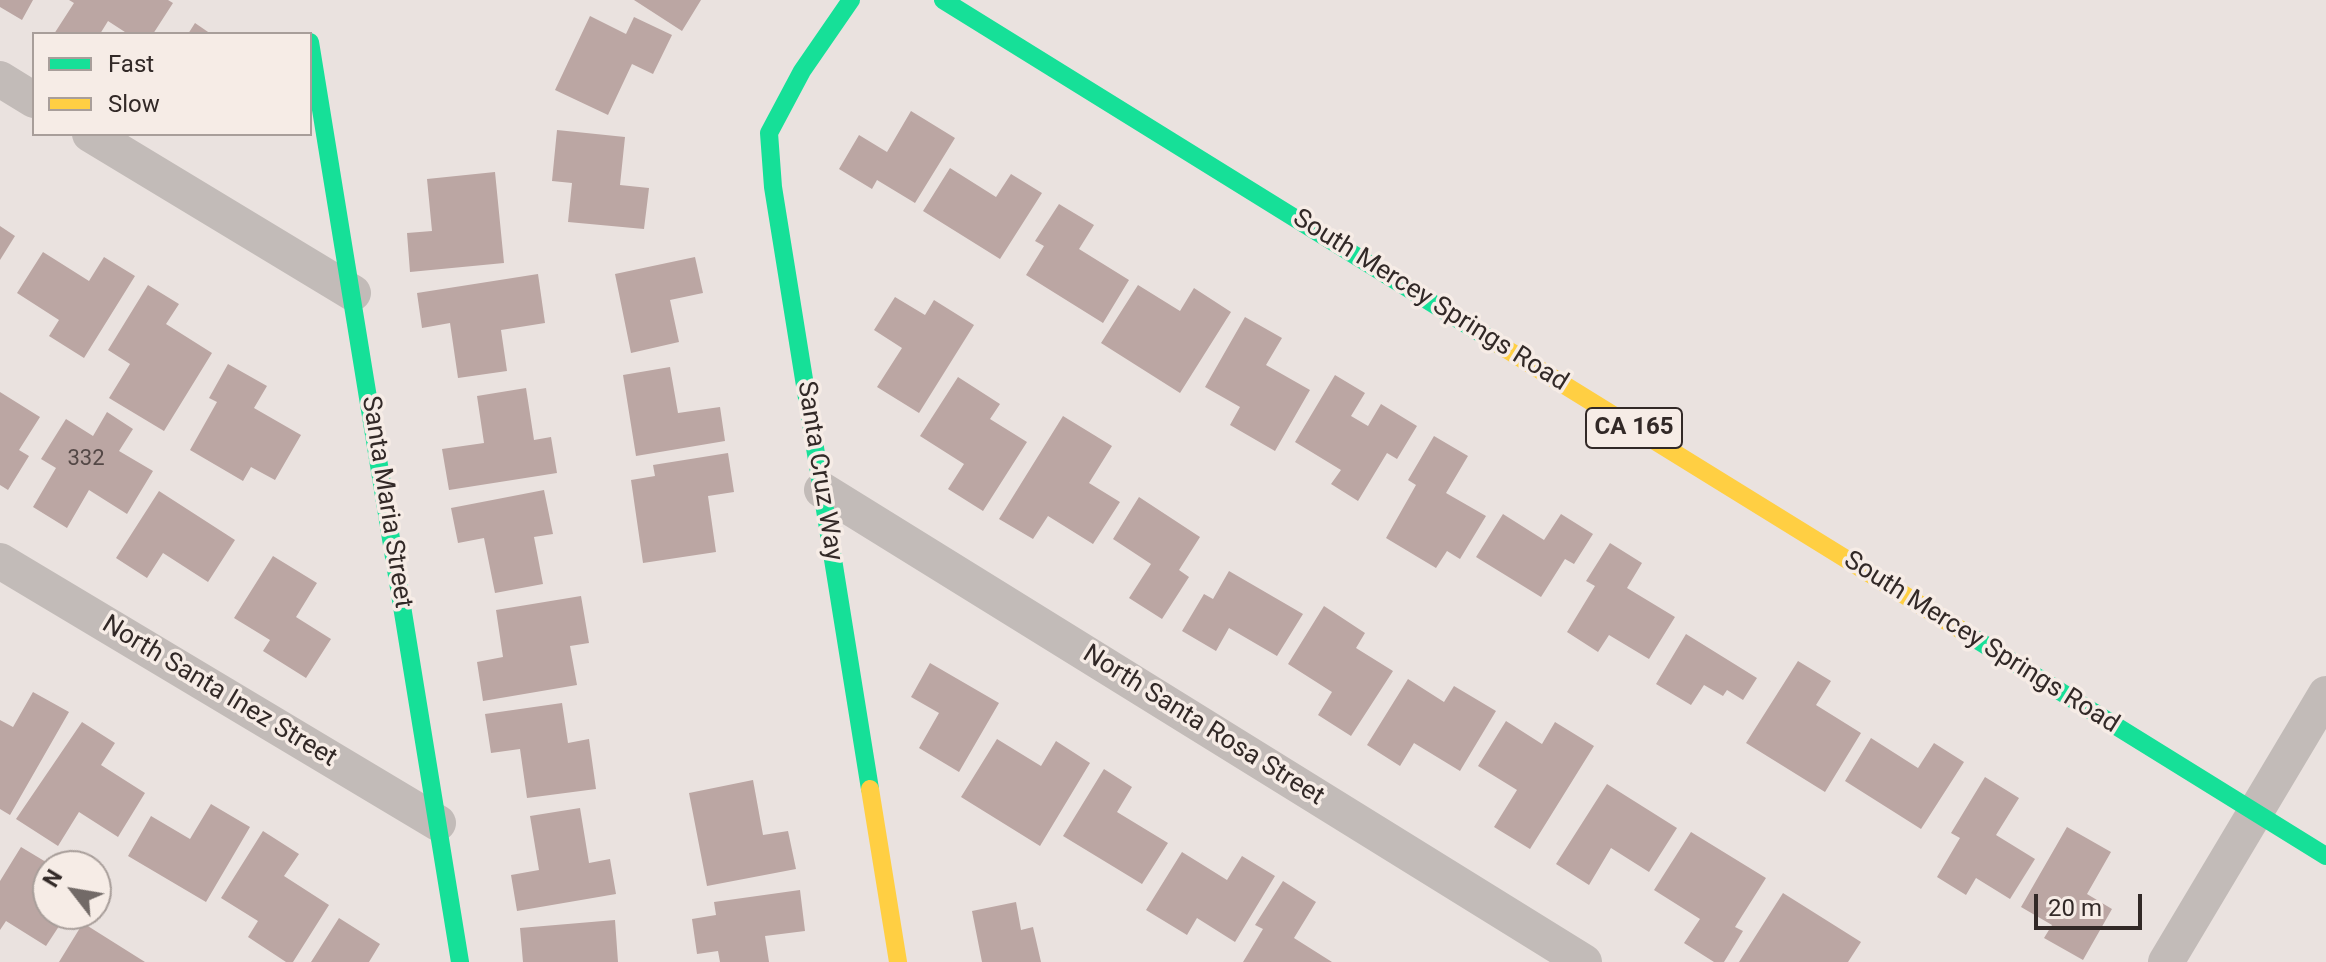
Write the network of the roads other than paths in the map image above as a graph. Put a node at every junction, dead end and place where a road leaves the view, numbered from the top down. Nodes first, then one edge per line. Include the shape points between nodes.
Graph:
1 (851, 0) edge
2 (943, 0) edge
3 (312, 53) edge
4 (0, 79) edge
5 (32, 99) edge
6 (93, 136) edge
7 (353, 293) junction
8 (822, 490) junction
9 (0, 561) edge
10 (2326, 694) edge
11 (2254, 812) junction
12 (438, 823) junction
13 (2326, 856) edge
14 (460, 962) edge
15 (898, 962) edge
16 (1584, 962) edge
17 (2166, 962) edge

1 - 8 street, Santa Cruz Way via 802,71 769,133
2 - 11 street, South Mercey Springs Road / CA 165
3 - 7 street, Santa Maria Street
4 - 5 street
6 - 7 street
7 - 12 street, Santa Maria Street
8 - 15 street, Santa Cruz Way
8 - 16 street, North Santa Rosa Street
9 - 12 street, North Santa Inez Street
10 - 11 street
11 - 13 street, South Mercey Springs Road / CA 165
11 - 17 street
12 - 14 street, Santa Maria Street

